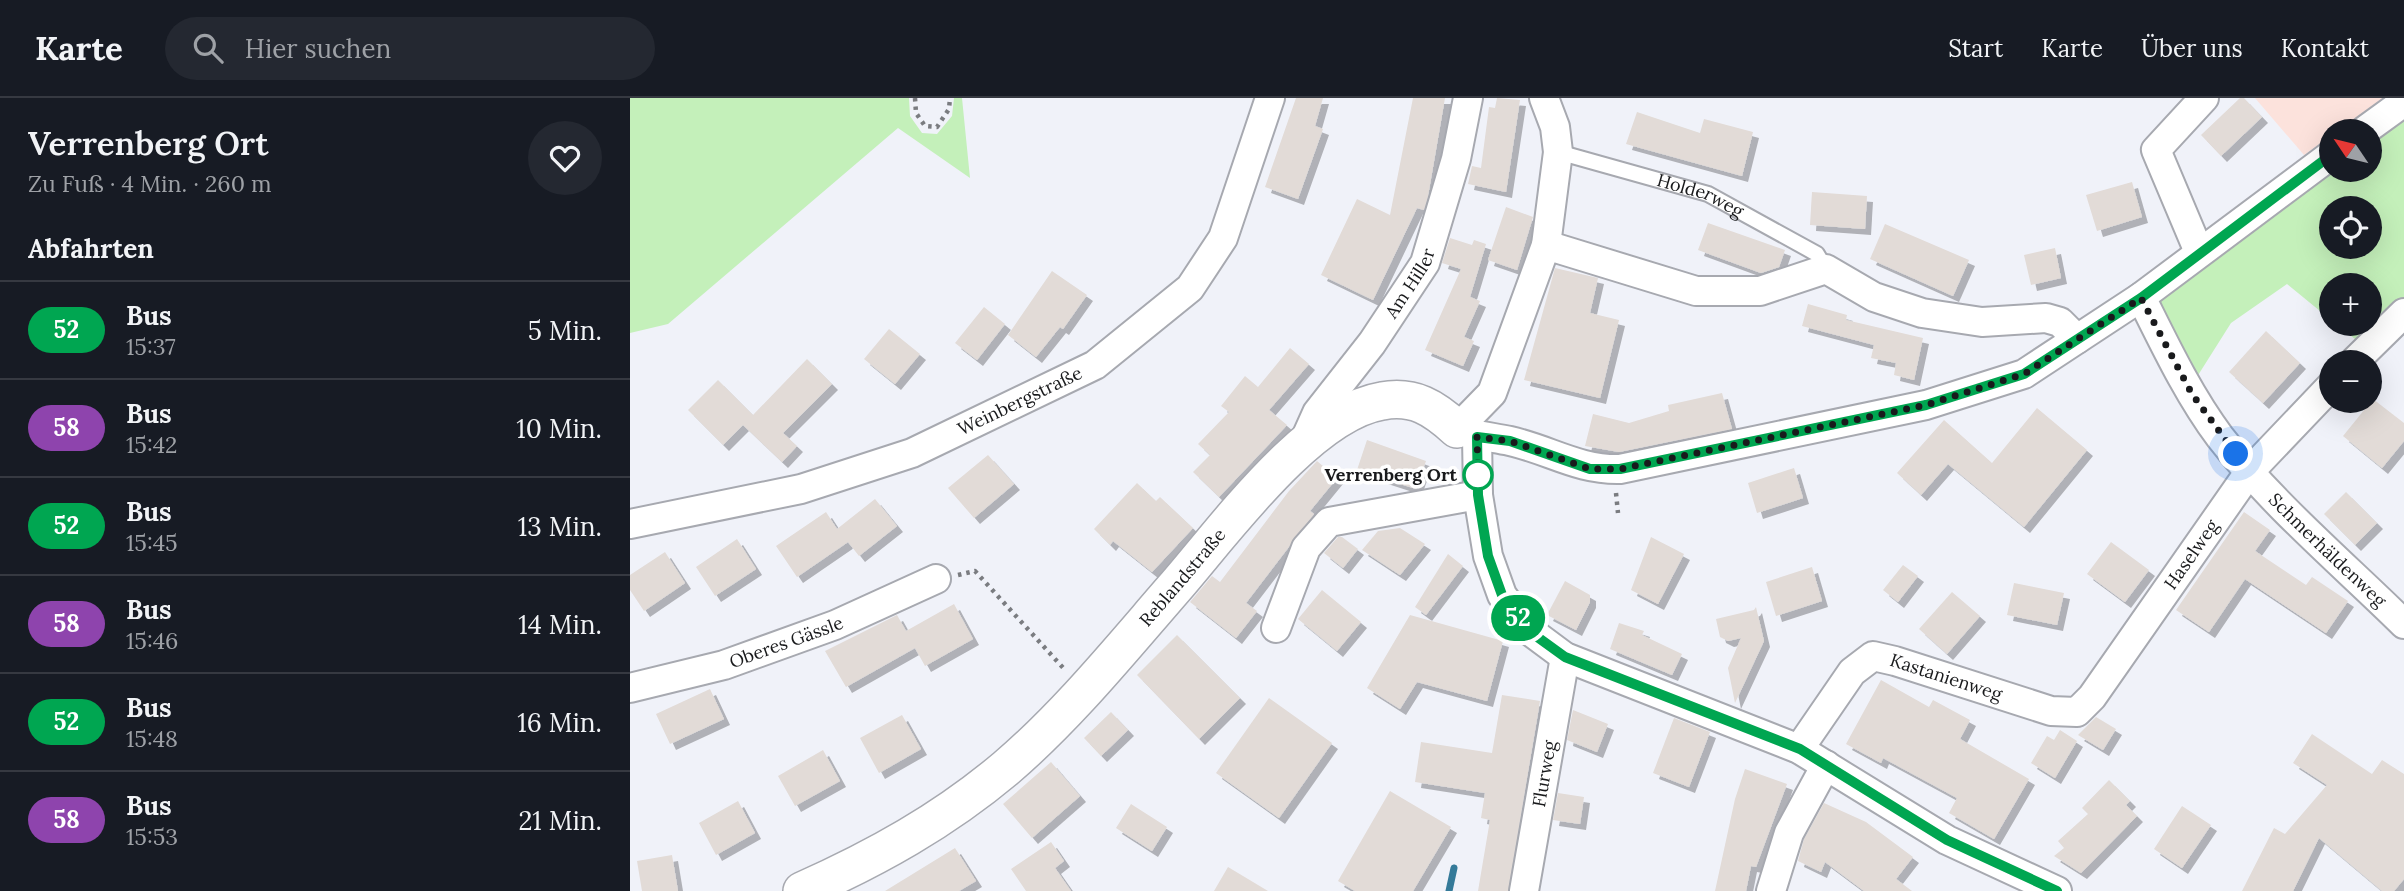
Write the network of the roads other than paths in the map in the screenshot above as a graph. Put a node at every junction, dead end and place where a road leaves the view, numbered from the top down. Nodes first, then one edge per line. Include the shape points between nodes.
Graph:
1 (1270, 98) edge
2 (1468, 98) edge
3 (1544, 98) edge
4 (2204, 98) edge
5 (2404, 102) edge
6 (2381, 119) edge
7 (1558, 152) junction
8 (2319, 164) edge
9 (1546, 245) junction
10 (2199, 252) junction
11 (1826, 269) junction
12 (2141, 298) junction
13 (2404, 313) edge
14 (2077, 340) junction
15 (2366, 350) edge
16 (2319, 399) edge
17 (1467, 433) junction
18 (1303, 445) junction
19 (2250, 471) junction
20 (1478, 495) junction
21 (630, 524) edge
22 (936, 579) dead end
23 (2404, 624) edge
24 (1276, 628) dead end
25 (1565, 657) junction
26 (630, 688) edge
27 (2051, 711) joint
28 (1800, 749) junction
29 (1826, 765) junction
30 (802, 891) edge
31 (1524, 891) edge
32 (1771, 891) edge
33 (2057, 891) edge

1 - 21 street, Weinbergstraße via 1223,238 1191,288 1095,365 912,453 801,489
2 - 18 street, Am Hiller via 1456,159 1425,262 1372,343 1317,412
3 - 7 street
4 - 10 street via 2156,150
5 - 6 street
7 - 9 street
7 - 11 lane, Holderweg via 1708,194 1817,254
8 - 10 street
9 - 11 street via 1696,291 1760,292
9 - 17 street via 1492,393
10 - 12 street
11 - 14 street, Holderweg via 1874,297 1922,313 1982,322 2046,318 2060,323
12 - 14 street
12 - 19 street, Schmerhäldenweg via 2192,394
13 - 15 street
14 - 17 street via 2024,374 1926,405 1620,469 1590,469 1510,441
16 - 19 street, Haselweg
17 - 18 street, Reblandstraße via 1436,409 1408,399 1380,401 1345,415
17 - 20 street
18 - 30 street, Reblandstraße via 1094,680 1007,767 943,817 873,859
19 - 23 street, Schmerhäldenweg
19 - 27 street, Haselweg via 2092,697 2077,712
20 - 24 street via 1329,522 1306,548
20 - 25 street via 1488,556 1502,595 1525,628
22 - 26 street, Oberes Gässle via 835,625 724,665
25 - 28 street
25 - 31 street, Flurweg
27 - 28 street, Kastanienweg via 1873,656 1852,672
28 - 29 street
29 - 32 street via 1789,833
29 - 33 street via 1947,840

